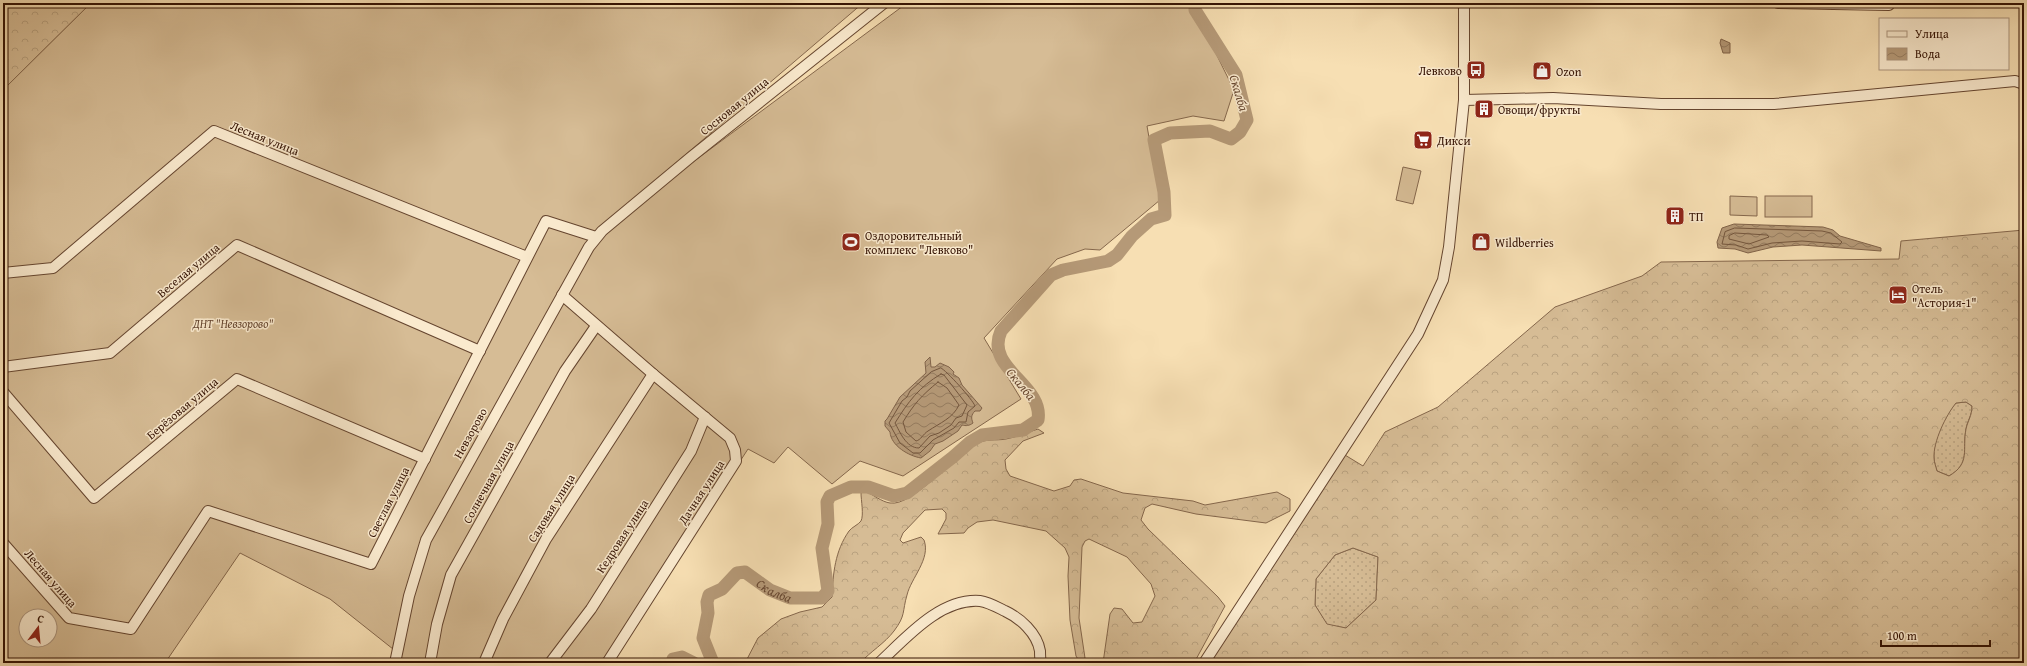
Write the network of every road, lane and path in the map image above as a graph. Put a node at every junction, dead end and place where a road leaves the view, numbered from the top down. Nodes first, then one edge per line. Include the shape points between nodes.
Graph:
1 (884, 3) edge
2 (1464, 3) edge
3 (1778, 3) edge
4 (1889, 5) dead end
5 (2024, 84) edge
6 (1464, 100) junction
7 (599, 234) junction
8 (527, 257) junction
9 (3, 273) edge
10 (562, 294) junction
11 (596, 326) junction
12 (480, 351) junction
13 (3, 366) edge
14 (653, 374) junction
15 (3, 392) edge
16 (705, 417) junction
17 (425, 459) junction
18 (3, 543) edge
19 (131, 629) joint
20 (395, 663) edge
21 (430, 663) edge
22 (484, 663) edge
23 (550, 663) edge
24 (607, 663) edge
25 (879, 663) edge
26 (1041, 663) edge
27 (1204, 663) edge

1 - 7 street, Сосновая улица
2 - 6 street
3 - 4 street
5 - 6 street via 2015,81 1774,104 1660,104 1553,98
6 - 27 street via 1450,247 1443,280 1430,312
7 - 8 street, Светлая улица via 546,221
7 - 10 street, Невзорово
8 - 9 street, Лесная улица via 214,131 53,268
8 - 12 street, Светлая улица
10 - 11 street, Дачная улица
10 - 20 street, Невзорово via 426,540 409,596
11 - 14 street, Дачная улица
11 - 21 street, Солнечная улица via 565,371 451,575
12 - 13 street, Веселая улица via 238,245 110,353
12 - 17 street, Светлая улица
14 - 16 street, Дачная улица
14 - 22 street, Садовая улица via 546,540 503,619
15 - 17 street, Берёзовая улица via 94,498 237,379
16 - 23 street, Кедровая улица via 691,452 591,609
16 - 24 street, Дачная улица via 730,438 736,450 736,461
17 - 19 street, Светлая улица via 371,564 208,511
18 - 19 street, Лесная улица via 69,618
25 - 26 street via 932,617 952,605 966,601 981,601 995,606 1021,621 1040,650

